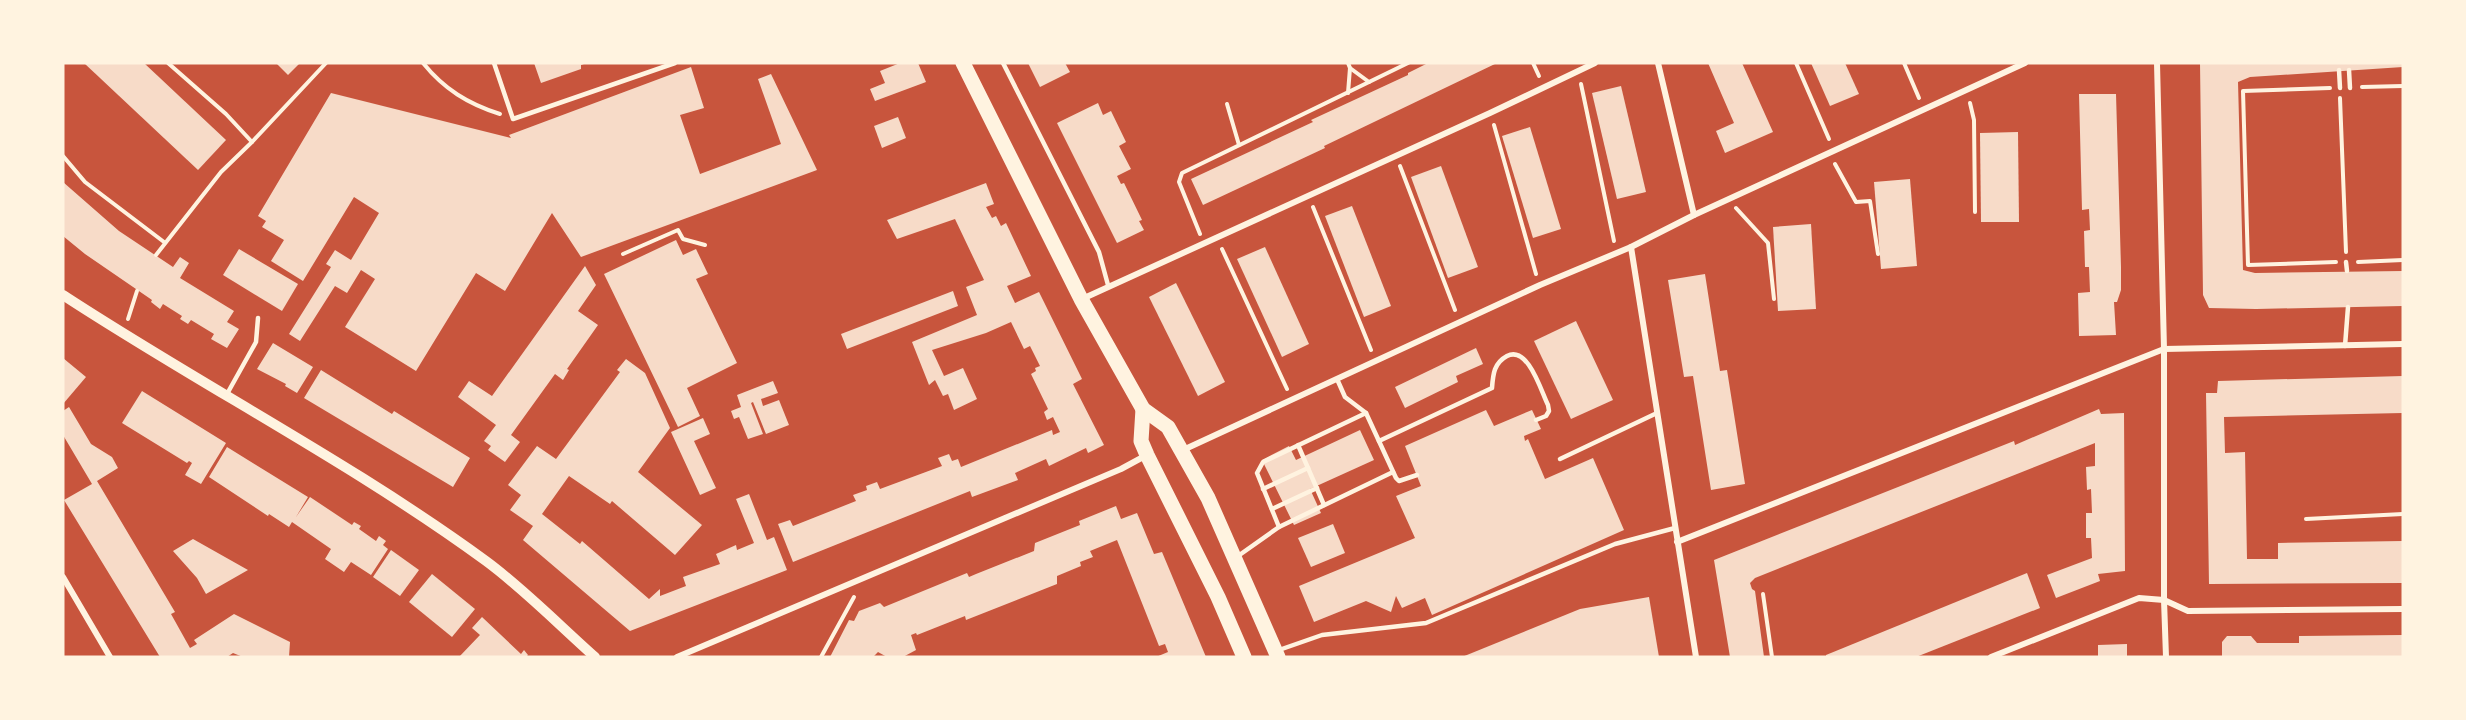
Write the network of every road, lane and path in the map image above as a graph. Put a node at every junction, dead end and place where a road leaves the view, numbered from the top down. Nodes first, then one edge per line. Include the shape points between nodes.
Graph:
1 (168, 63) edge
2 (326, 63) edge
3 (423, 63) edge
4 (494, 63) edge
5 (675, 63) edge
6 (963, 63) edge
7 (1003, 63) edge
8 (1408, 63) edge
9 (1595, 63) edge
10 (1658, 63) edge
11 (1796, 63) edge
12 (1904, 63) edge
13 (2025, 63) edge
14 (2157, 63) edge
15 (1349, 66) edge
16 (2339, 70) dead end
17 (2349, 70) dead end
18 (1578, 71) junction
19 (1369, 82) junction
20 (2403, 86) edge
21 (2340, 88) junction
22 (2350, 88) joint
23 (1967, 90) junction
24 (1348, 93) junction
25 (1227, 104) dead end
26 (1924, 110) junction
27 (1491, 113) junction
28 (513, 119) junction
29 (252, 142) junction
30 (1239, 145) junction
31 (1832, 152) junction
32 (1396, 155) junction
33 (63, 156) edge
34 (1308, 195) junction
35 (1730, 201) junction
36 (1975, 212) dead end
37 (1694, 215) junction
38 (1217, 237) junction
39 (164, 242) junction
40 (1203, 243) junction
41 (705, 245) dead end
42 (1631, 247) junction
43 (1616, 252) junction
44 (623, 254) dead end
45 (1878, 254) dead end
46 (156, 255) dead end
47 (2403, 260) edge
48 (2346, 262) junction
49 (2347, 271) dead end
50 (1108, 285) junction
51 (1540, 285) junction
52 (137, 291) dead end
53 (63, 294) edge
54 (1081, 299) junction
55 (1774, 299) dead end
56 (2348, 307) dead end
57 (258, 318) dead end
58 (1460, 322) junction
59 (123, 334) junction
60 (2403, 344) edge
61 (2345, 346) junction
62 (2164, 349) junction
63 (1375, 360) junction
64 (1337, 379) junction
65 (226, 397) junction
66 (1292, 399) junction
67 (1143, 409) junction
68 (1366, 413) junction
69 (1657, 413) junction
70 (1536, 420) dead end
71 (1379, 441) junction
72 (1298, 445) junction
73 (1182, 450) junction
74 (1147, 455) junction
75 (1560, 459) dead end
76 (1308, 468) junction
77 (1393, 472) junction
78 (1417, 475) dead end
79 (1317, 488) junction
80 (1263, 489) junction
81 (1324, 505) junction
82 (1272, 509) junction
83 (2403, 514) edge
84 (2306, 519) dead end
85 (1279, 526) junction
86 (1674, 528) junction
87 (1677, 542) junction
88 (1235, 558) junction
89 (869, 576) junction
90 (63, 577) edge
91 (1763, 594) dead end
92 (2164, 600) junction
93 (2403, 609) edge
94 (1277, 654) edge
95 (110, 657) edge
96 (595, 657) edge
97 (677, 657) edge
98 (821, 657) edge
99 (1244, 657) edge
100 (1696, 657) edge
101 (1772, 657) edge
102 (1991, 657) edge
103 (2166, 657) edge

1 - 29 path
2 - 29 path
3 - 28 path via 456,96
4 - 28 lane
5 - 28 lane
6 - 54 main road
7 - 50 lane via 1099,252
8 - 19 path
9 - 18 street
10 - 37 street
11 - 31 path
12 - 26 path
13 - 23 street
14 - 62 street
15 - 19 path
15 - 24 path
16 - 21 lane
17 - 22 lane
18 - 27 street
18 - 43 path
19 - 24 path
20 - 22 path
21 - 48 path
21 - 48 path via 2243,91 2248,265
23 - 26 street
23 - 36 path via 1974,120
24 - 30 path
25 - 30 path
26 - 31 street
27 - 32 street
27 - 51 path
29 - 39 path via 221,172
30 - 40 path via 1182,173 1179,182
31 - 35 street
31 - 45 path via 1856,202 1870,201
32 - 34 street
32 - 58 path
33 - 39 path via 85,182
34 - 38 street
34 - 63 path
35 - 37 street
35 - 55 path via 1768,243
37 - 42 street
38 - 40 street
38 - 66 path
39 - 46 path
40 - 50 street
41 - 44 path via 683,239 678,230
42 - 43 street
42 - 69 street
43 - 51 street
47 - 48 path
48 - 49 lane
50 - 54 street
51 - 58 street
52 - 59 path
53 - 59 street
54 - 67 main road
56 - 61 lane
57 - 65 lane via 256,342
58 - 63 street
59 - 65 street
60 - 61 street
61 - 62 street
62 - 87 street
62 - 92 street
63 - 64 street
64 - 66 street
64 - 68 lane via 1345,397
65 - 96 street via 374,486 487,562
66 - 73 street
67 - 73 main road via 1168,427
67 - 74 main road via 1142,441
68 - 71 lane
68 - 72 lane
69 - 75 lane
69 - 86 street
70 - 71 lane via 1549,411 1526,360 1520,354 1511,354 1499,361 1492,388
71 - 77 lane
72 - 76 lane
72 - 80 lane via 1259,467 1257,473
73 - 88 main road
74 - 89 street
74 - 99 main road
76 - 79 lane
76 - 80 lane
77 - 78 lane via 1399,481
77 - 81 lane
79 - 81 lane
79 - 82 lane
80 - 82 lane
81 - 85 lane
82 - 85 lane
83 - 84 path
85 - 88 lane
86 - 87 street
86 - 94 lane via 1615,544 1426,623 1322,635
87 - 100 street
88 - 94 main road
89 - 97 street
89 - 98 path via 851,600
90 - 95 street
91 - 101 path
92 - 93 street via 2188,611
92 - 102 street via 2139,598
92 - 103 street

